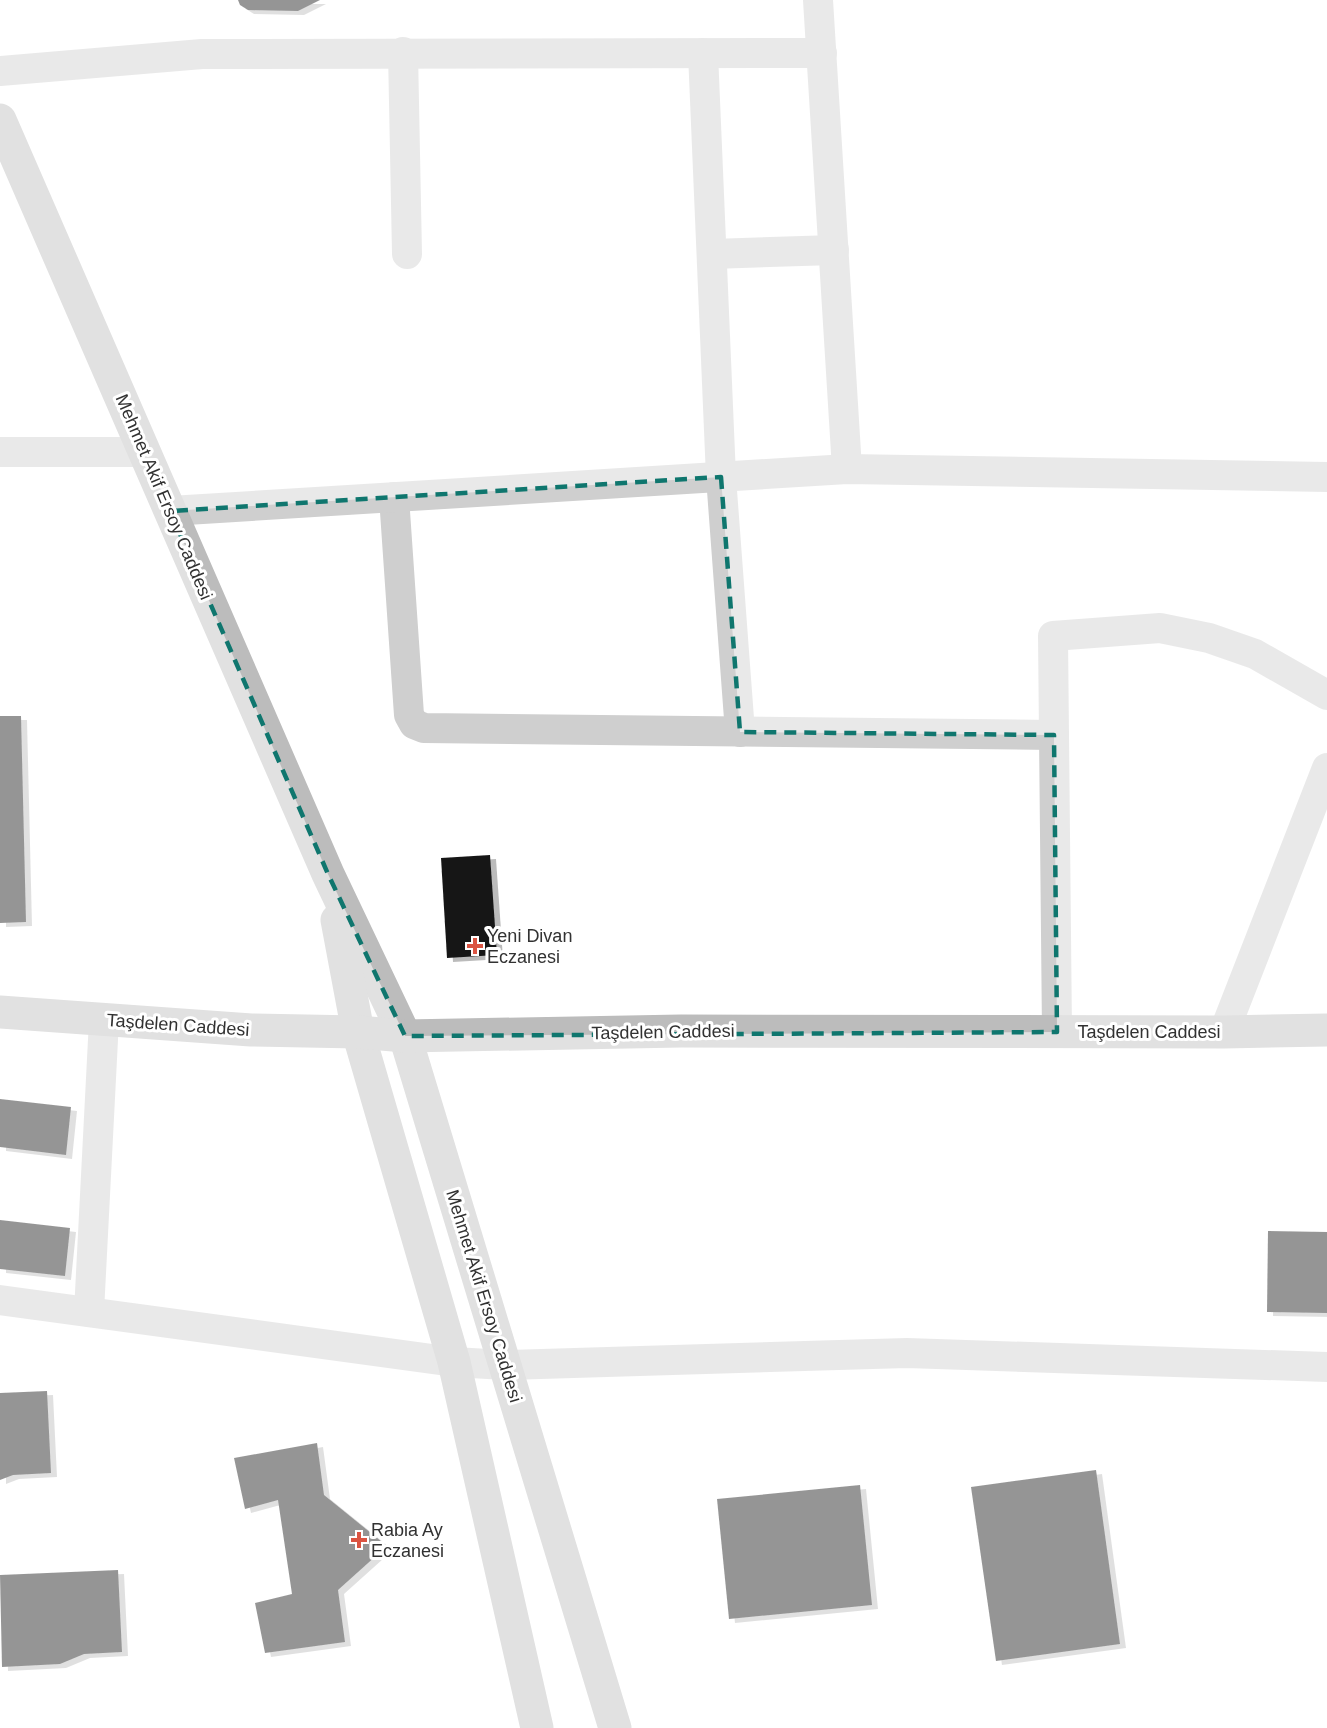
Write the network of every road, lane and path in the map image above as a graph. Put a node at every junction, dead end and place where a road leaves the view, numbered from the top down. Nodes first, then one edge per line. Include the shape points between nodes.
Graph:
1 (818, 0) edge
2 (403, 52) junction
3 (703, 53) junction
4 (822, 53) junction
5 (0, 71) edge
6 (0, 120) edge
7 (834, 250) junction
8 (407, 254) dead end
9 (711, 254) junction
10 (0, 452) edge
11 (145, 452) junction
12 (847, 469) junction
13 (721, 477) junction
14 (1327, 477) edge
15 (394, 497) junction
16 (170, 511) junction
17 (1327, 695) edge
18 (740, 732) junction
19 (1054, 735) junction
20 (1327, 768) edge
21 (328, 874) junction
22 (0, 1012) edge
23 (104, 1020) junction
24 (1327, 1030) edge
25 (358, 1032) junction
26 (1057, 1032) junction
27 (1224, 1032) junction
28 (405, 1036) junction
29 (0, 1300) edge
30 (89, 1312) junction
31 (454, 1362) junction
32 (505, 1365) junction
33 (1327, 1367) edge
34 (537, 1728) edge
35 (615, 1728) edge

1 - 4 street
2 - 3 street
2 - 5 street via 202,54
2 - 8 street
3 - 4 street
3 - 9 street
4 - 7 street
6 - 11 main road, Mehmet Akif Ersoy Caddesi
7 - 9 street
7 - 12 street
9 - 13 street
10 - 11 street
11 - 16 main road, Mehmet Akif Ersoy Caddesi
12 - 13 street
12 - 14 street
13 - 15 street
13 - 18 street
15 - 16 street
15 - 18 street via 409,715 414,724 424,728
16 - 21 main road, Mehmet Akif Ersoy Caddesi
17 - 19 street via 1255,654 1199,636 1160,628 1053,636
18 - 19 street
19 - 26 street
20 - 27 street
21 - 25 main road, Mehmet Akif Ersoy Caddesi
21 - 28 main road, Mehmet Akif Ersoy Caddesi
22 - 23 main road, Taşdelen Caddesi
23 - 25 main road, Taşdelen Caddesi via 251,1030
23 - 30 street
24 - 27 main road, Taşdelen Caddesi
25 - 28 main road, Taşdelen Caddesi
25 - 31 main road, Mehmet Akif Ersoy Caddesi
26 - 27 main road, Taşdelen Caddesi
26 - 28 main road, Taşdelen Caddesi via 681,1031
28 - 32 main road, Mehmet Akif Ersoy Caddesi
29 - 30 street
30 - 31 street
31 - 32 street
31 - 34 main road, Mehmet Akif Ersoy Caddesi
32 - 33 street via 907,1353
32 - 35 main road, Mehmet Akif Ersoy Caddesi

